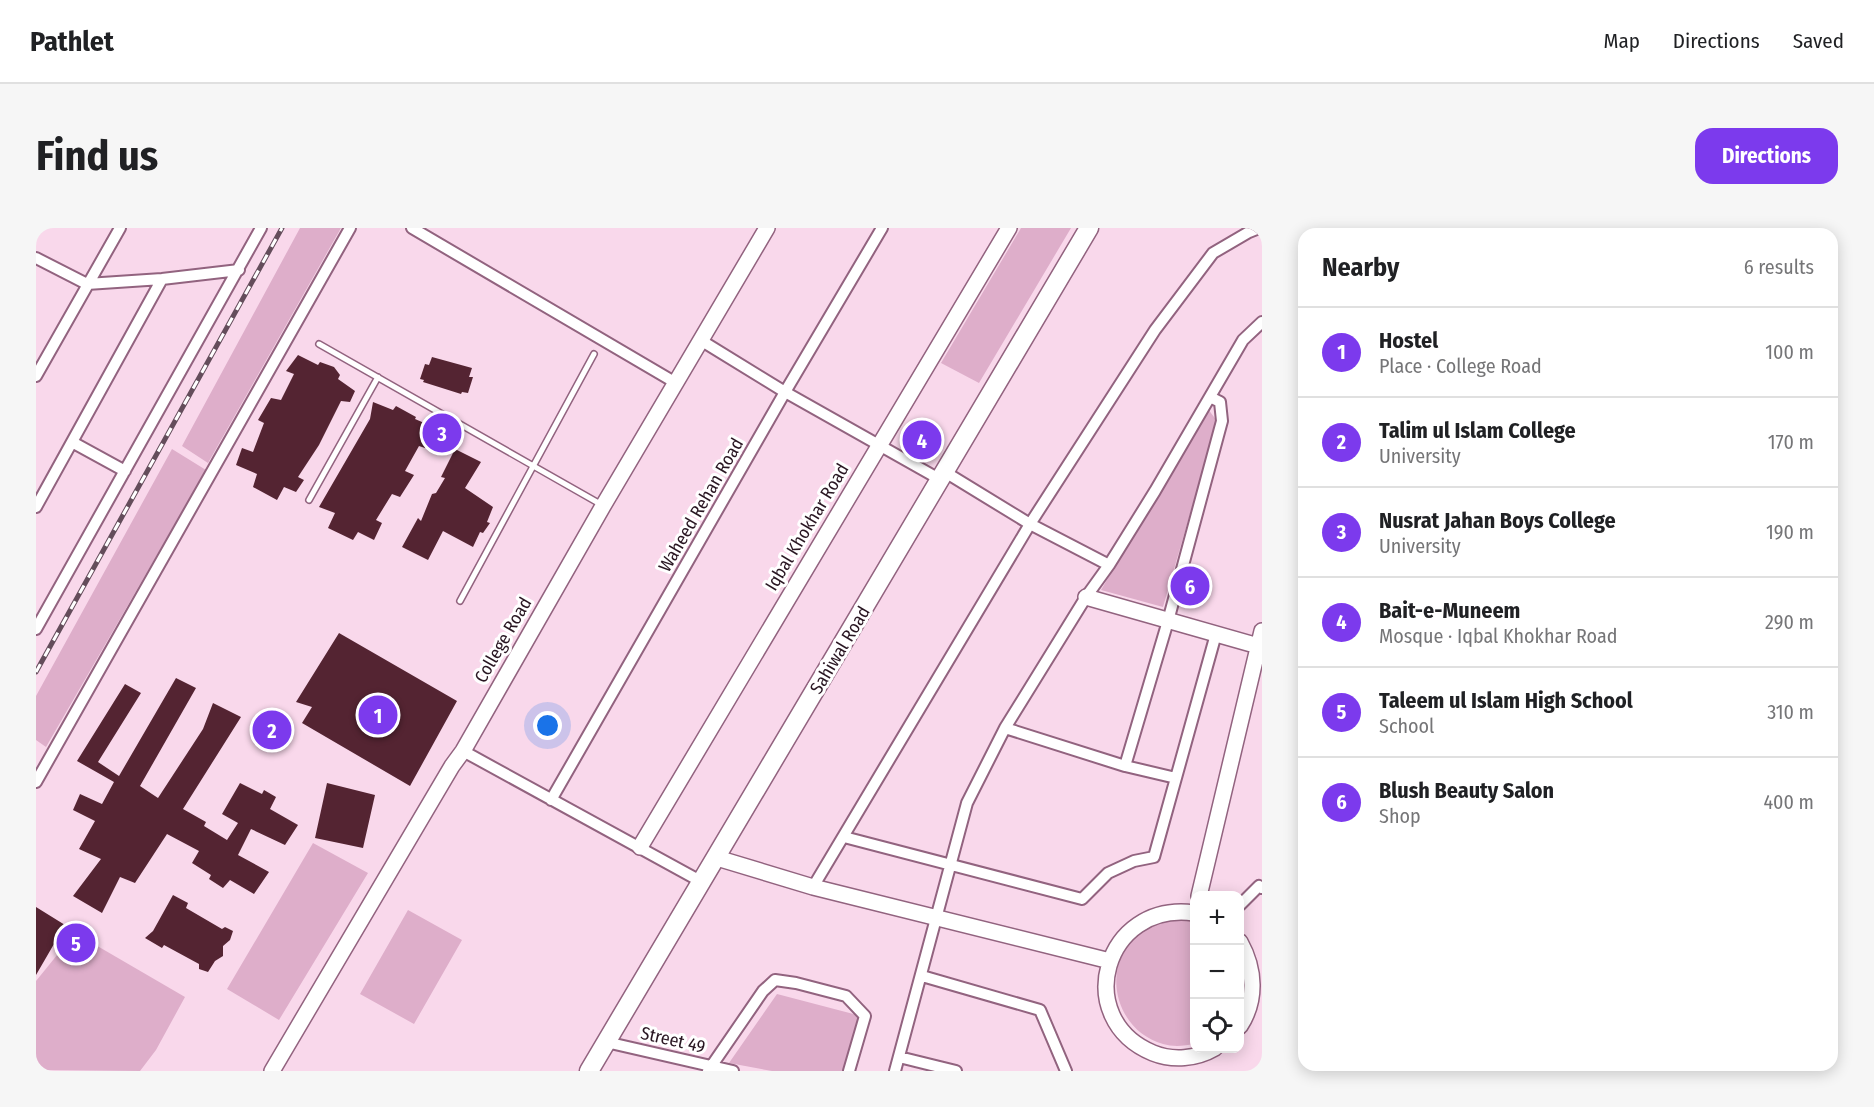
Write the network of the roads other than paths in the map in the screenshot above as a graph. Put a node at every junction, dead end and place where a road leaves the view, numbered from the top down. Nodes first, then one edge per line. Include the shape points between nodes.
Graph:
1 (120, 228) edge
2 (261, 228) edge
3 (350, 228) edge
4 (412, 228) edge
5 (767, 228) edge
6 (882, 228) edge
7 (1009, 228) edge
8 (1089, 228) edge
9 (1259, 228) edge
10 (36, 258) edge
11 (238, 270) junction
12 (162, 279) junction
13 (87, 284) junction
14 (1262, 322) edge
15 (702, 341) junction
16 (319, 344) dead end
17 (594, 354) dead end
18 (37, 371) edge
19 (378, 377) junction
20 (676, 383) junction
21 (785, 392) junction
22 (1210, 397) junction
23 (72, 442) junction
24 (879, 445) junction
25 (533, 466) junction
26 (125, 471) junction
27 (943, 476) junction
28 (309, 500) dead end
29 (603, 506) junction
30 (36, 507) edge
31 (1030, 524) junction
32 (1109, 565) junction
33 (1086, 597) junction
34 (460, 601) dead end
35 (1168, 621) junction
36 (36, 630) edge
37 (1216, 634) junction
38 (1261, 641) edge
39 (1005, 728) junction
40 (463, 751) junction
41 (1125, 766) junction
42 (1176, 778) junction
43 (36, 782) edge
44 (551, 800) junction
45 (843, 837) junction
46 (640, 847) junction
47 (717, 858) junction
48 (950, 864) junction
49 (702, 882) junction
50 (813, 887) junction
51 (1262, 888) edge
52 (1199, 891) edge
53 (1244, 899) edge
54 (1190, 913) edge
55 (937, 917) junction
56 (1241, 945) edge
57 (1110, 961) junction
58 (1257, 970) edge
59 (921, 976) junction
60 (1256, 1004) edge
61 (1244, 1020) edge
62 (606, 1042) junction
63 (1202, 1053) edge
64 (1159, 1055) junction
65 (899, 1057) junction
66 (709, 1068) edge
67 (272, 1071) edge
68 (589, 1071) edge
69 (733, 1071) edge
70 (849, 1071) edge
71 (895, 1071) edge
72 (956, 1071) edge
73 (1066, 1071) edge
74 (1155, 1071) edge

1 - 13 street
2 - 11 street
3 - 43 street
4 - 20 street
5 - 15 street, College Road
6 - 21 street, Waheed Rehan Road
7 - 24 street, Iqbal Khokhar Road
8 - 27 main road, Sahiwal Road
9 - 31 street via 1213,253 1155,330
10 - 13 street
11 - 12 street
11 - 26 street
12 - 13 street
12 - 23 street
13 - 18 street
14 - 22 street via 1243,340
15 - 20 street, College Road
15 - 21 street
16 - 19 lane
17 - 25 lane
19 - 25 lane
19 - 28 lane
20 - 29 street, College Road
21 - 24 street
21 - 44 street, Waheed Rehan Road
22 - 32 street
22 - 35 street via 1220,402 1222,421
23 - 26 street
23 - 30 street
24 - 27 street
24 - 46 street, Iqbal Khokhar Road
25 - 29 lane
25 - 34 lane
26 - 36 street
27 - 31 street
27 - 47 main road, Sahiwal Road
29 - 40 street, College Road
31 - 32 street
31 - 45 street
32 - 33 street
33 - 35 street
33 - 39 street
35 - 37 street
35 - 41 street
37 - 38 street
37 - 42 street
38 - 52 street
39 - 41 street
39 - 48 street via 967,804
40 - 44 street
40 - 67 street, College Road
41 - 42 street
42 - 48 street via 1154,857 1108,873 1082,899
44 - 46 street
45 - 48 street
45 - 50 street
46 - 49 street
47 - 49 main road, Sahiwal Road
47 - 50 street
48 - 55 street
49 - 62 main road, Sahiwal Road
50 - 55 street
51 - 53 street via 1258,886
54 - 57 street via 1169,912 1143,921 1120,941
55 - 57 street
55 - 59 street
56 - 58 street
57 - 64 street via 1106,983 1111,1011 1130,1039
58 - 60 street via 1252,990
59 - 65 street
59 - 73 street via 1040,1010
60 - 61 street
62 - 66 street, Street 49
62 - 68 main road, Sahiwal Road
63 - 64 street via 1191,1057
64 - 74 street
65 - 71 street
65 - 72 street
66 - 69 street, Street 49
66 - 70 street via 775,980 846,996 865,1016

